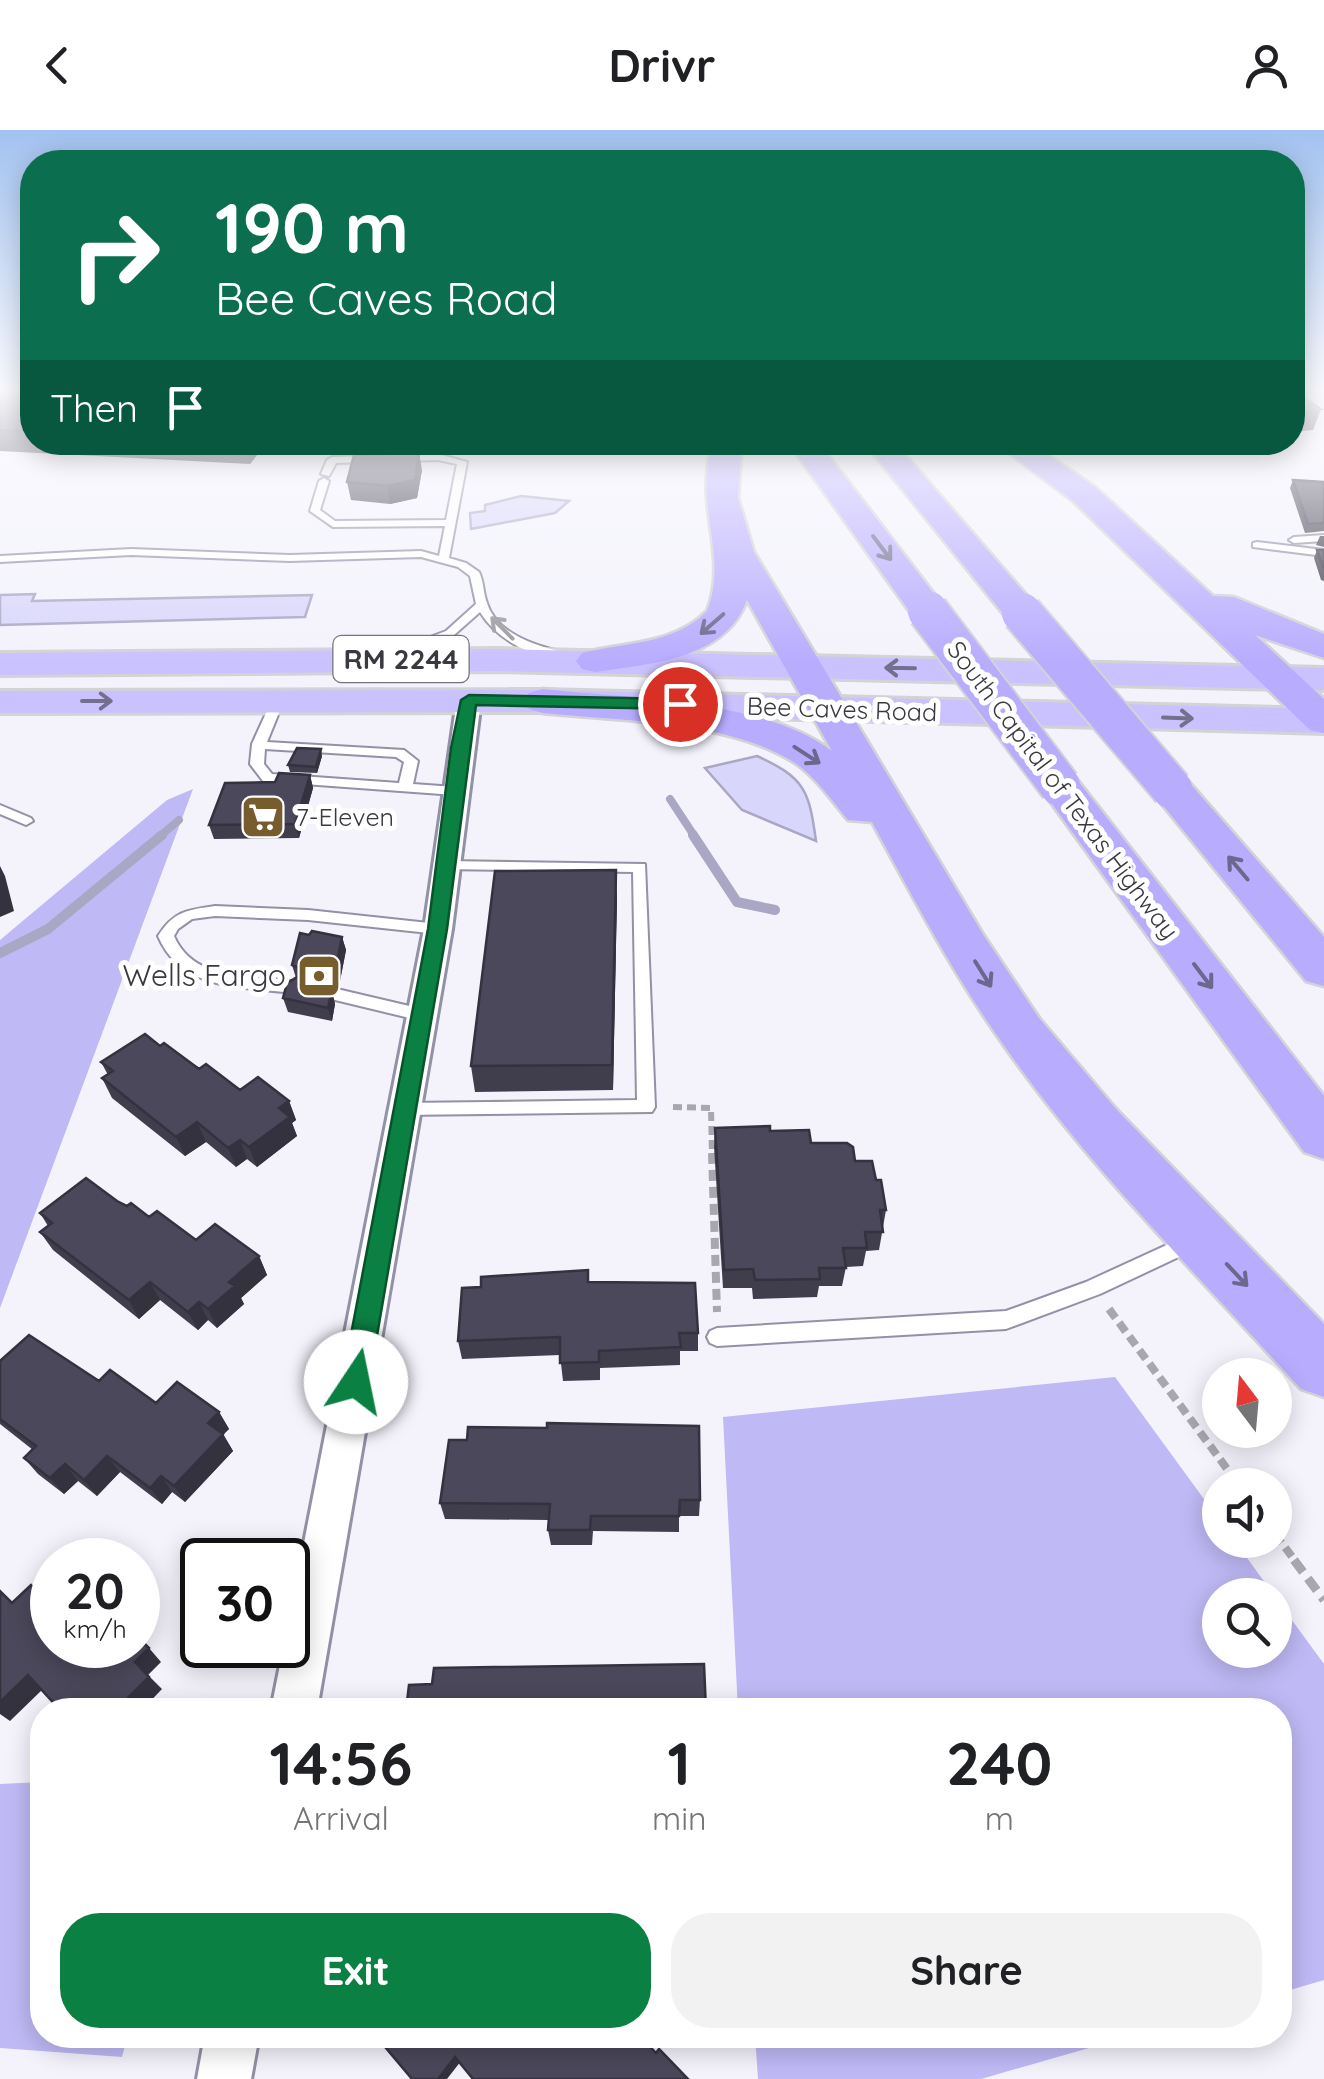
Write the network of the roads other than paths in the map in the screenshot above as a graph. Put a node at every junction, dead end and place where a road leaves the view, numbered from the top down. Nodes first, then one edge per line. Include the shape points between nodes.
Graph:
1 (324, 480) edge
2 (459, 480) edge
3 (722, 480) edge
4 (830, 480) edge
5 (910, 480) edge
6 (1065, 480) edge
7 (451, 524) junction
8 (729, 533) junction
9 (1324, 538) edge
10 (1294, 540) dead end
11 (1256, 545) dead end
12 (1324, 554) edge
13 (444, 558) junction
14 (0, 559) edge
15 (1162, 567) junction
16 (481, 605) junction
17 (1324, 647) edge
18 (382, 659) junction
19 (595, 661) junction
20 (0, 665) edge
21 (748, 665) junction
22 (1277, 677) junction
23 (1324, 678) edge
24 (815, 687) junction
25 (278, 700) junction
26 (469, 700) junction
27 (542, 701) junction
28 (0, 702) edge
29 (1324, 721) edge
30 (259, 744) junction
31 (405, 788) junction
32 (455, 791) junction
33 (0, 809) edge
34 (26, 821) dead end
35 (447, 866) junction
36 (943, 906) junction
37 (438, 929) junction
38 (1324, 969) edge
39 (294, 987) edge
40 (337, 995) dead end
41 (422, 1015) junction
42 (405, 1110) junction
43 (1324, 1136) edge
44 (1201, 1238) junction
45 (718, 1338) road end
46 (1324, 1368) edge
47 (296, 1698) edge
48 (230, 2048) edge
49 (224, 2079) edge

1 - 7 lane via 315,511 333,524
2 - 7 lane
3 - 8 highway
4 -> 43 highway, South Capital of Texas Highway, bridge
38 -> 5 highway, bridge
6 - 15 highway
7 - 13 lane
8 -> 19 highway via 730,598 716,624 670,647
8 - 24 highway
9 - 10 lane
11 - 12 lane
13 - 14 lane via 131,552
13 - 16 lane via 476,574
15 - 17 highway via 1246,618
15 - 22 highway
16 - 18 lane via 450,633
19 -> 16 lane via 527,648
18 - 19 main road, Bee Caves Road / RM 2244
18 - 20 main road, Bee Caves Road / RM 2244
19 - 21 main road, Bee Caves Road / RM 2244
20 - 26 main road via 264,679 430,678 452,683
21 - 24 main road, Bee Caves Road / RM 2244
21 - 26 main road via 675,683 514,680
22 - 23 main road, Bee Caves Road / RM 2244
22 -> 24 main road, Bee Caves Road / RM 2244
22 - 29 highway
24 - 27 main road, Bee Caves Road / RM 2244
24 -> 29 main road, Bee Caves Road / RM 2244
24 - 36 highway
25 - 26 main road, Bee Caves Road / RM 2244
28 -> 25 main road, Bee Caves Road / RM 2244
25 - 30 lane
26 - 27 main road, Bee Caves Road / RM 2244
26 - 32 street
27 -> 36 highway via 733,726 798,748 828,770
30 - 31 lane via 257,764 268,778
30 - 31 lane via 399,754 411,761
31 - 32 lane
32 - 35 street
33 - 34 lane
35 - 37 street
35 - 42 lane via 640,867 646,1107
36 -> 44 highway via 1044,1061
37 - 39 lane via 214,911 188,914 166,936 170,952 188,968
37 - 41 street
40 - 41 lane
41 - 42 street
42 - 47 street
44 - 45 lane via 1006,1320
44 -> 46 highway
48 - 49 street

